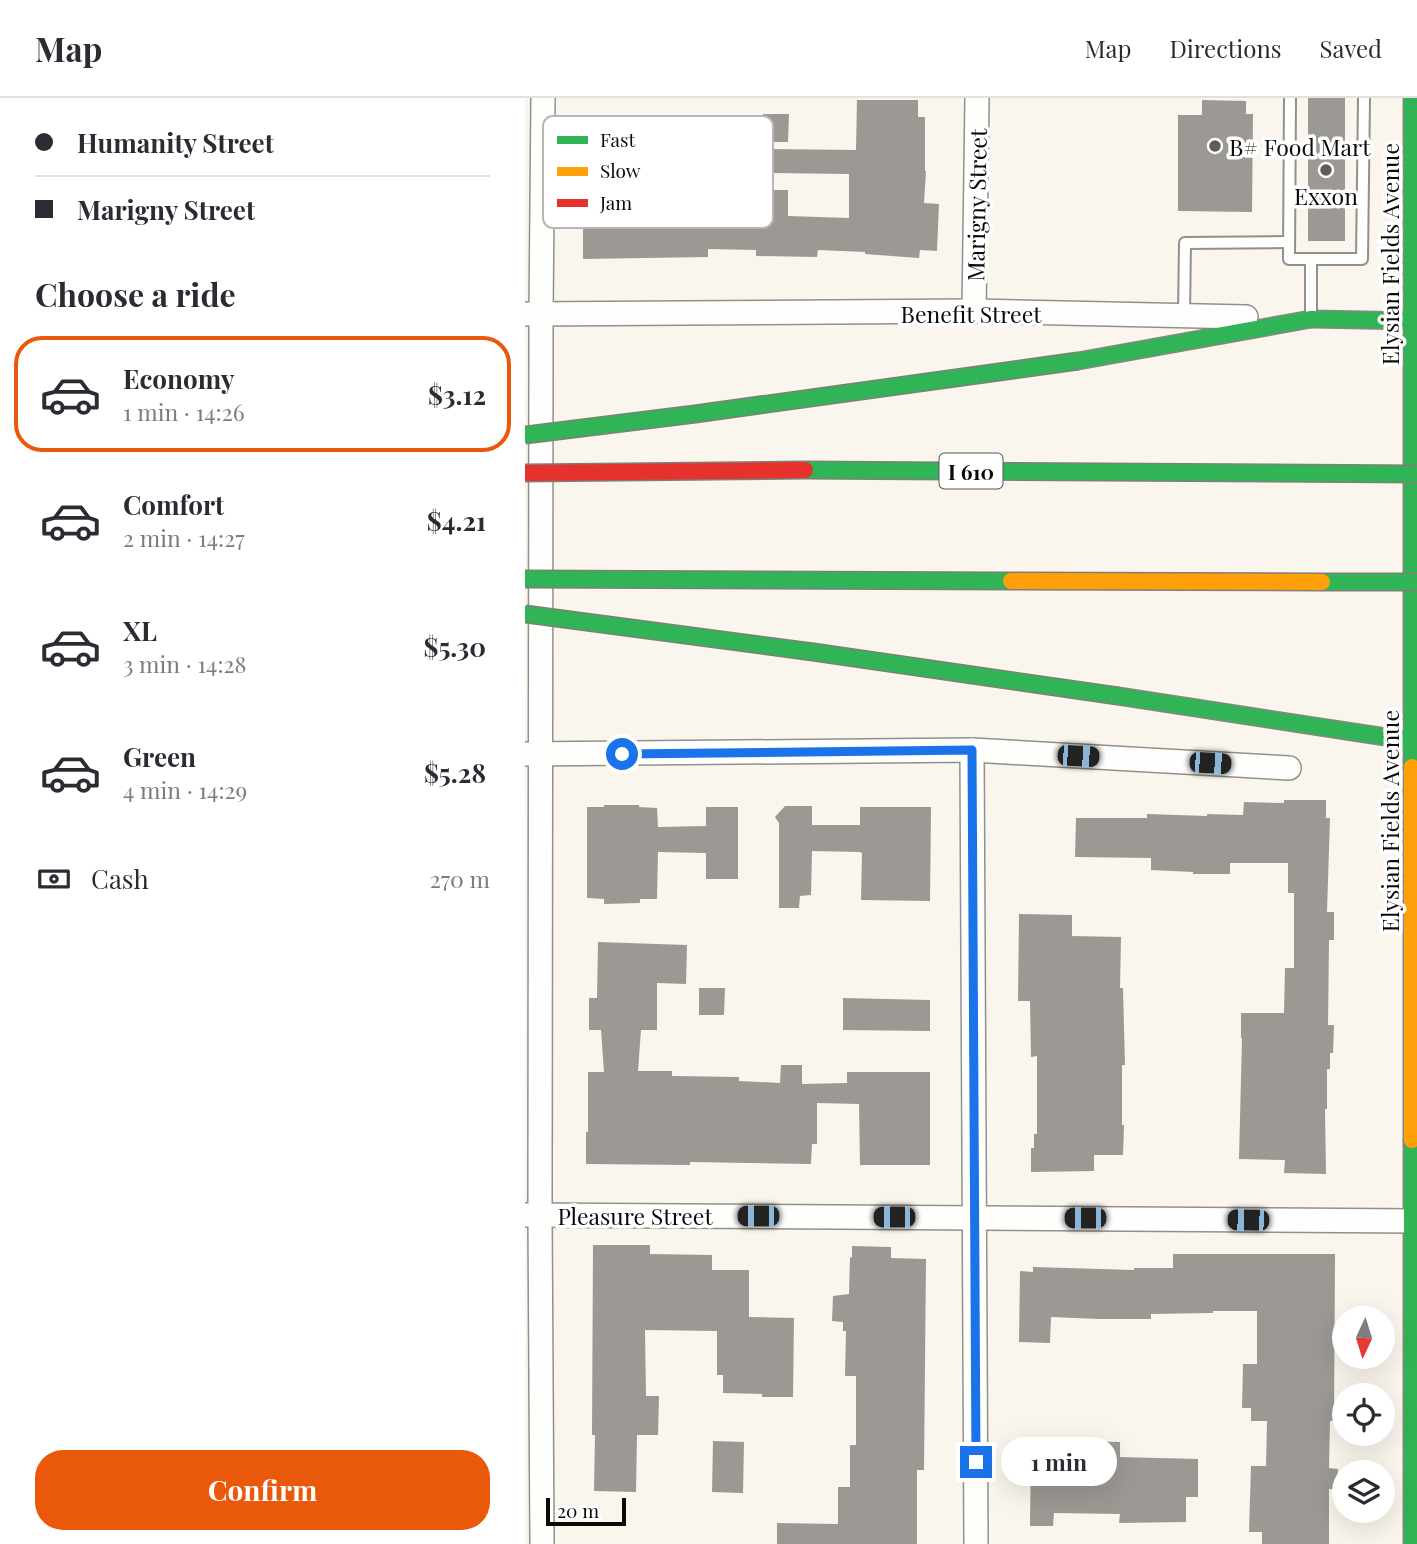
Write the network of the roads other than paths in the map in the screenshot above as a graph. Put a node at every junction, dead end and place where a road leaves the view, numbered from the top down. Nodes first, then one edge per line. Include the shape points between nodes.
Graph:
1 (543, 98) edge
2 (977, 98) edge
3 (1290, 98) edge
4 (1364, 98) edge
5 (1412, 98) edge
6 (1415, 156) edge
7 (1289, 242) junction
8 (1311, 259) junction
9 (974, 311) junction
10 (533, 314) edge
11 (1184, 316) junction
12 (1311, 319) junction
13 (1414, 321) edge
14 (525, 435) edge
15 (525, 473) edge
16 (1417, 474) edge
17 (525, 579) edge
18 (1417, 582) edge
19 (525, 614) edge
20 (1414, 741) edge
21 (972, 750) junction
22 (533, 754) edge
23 (1289, 768) dead end
24 (532, 1215) edge
25 (975, 1217) junction
26 (1415, 1221) edge
27 (542, 1544) edge
28 (976, 1544) edge
29 (1412, 1544) edge

1 - 10 street
2 - 9 street, Marigny Street
3 - 7 lane
4 - 8 lane via 1362,260
5 - 6 main road, Elysian Fields Avenue
6 - 13 main road, Elysian Fields Avenue
7 - 8 lane via 1289,259
7 - 11 lane via 1185,243
8 - 12 lane
9 - 10 street, Benefit Street
9 - 11 street, Benefit Street
10 - 22 street
11 - 12 street, Benefit Street
12 - 13 main road, Benefit Street
12 - 14 main road, bridge via 1078,361
13 - 20 main road, Elysian Fields Avenue
15 - 16 main road, I 610, bridge
17 - 18 main road, bridge
19 - 20 main road, bridge
20 - 26 main road, Elysian Fields Avenue
21 - 22 street
21 - 23 street
21 - 25 street
22 - 24 street
24 - 25 street, Pleasure Street
24 - 27 street
25 - 26 street, Pleasure Street
25 - 28 street
26 - 29 main road, Elysian Fields Avenue

